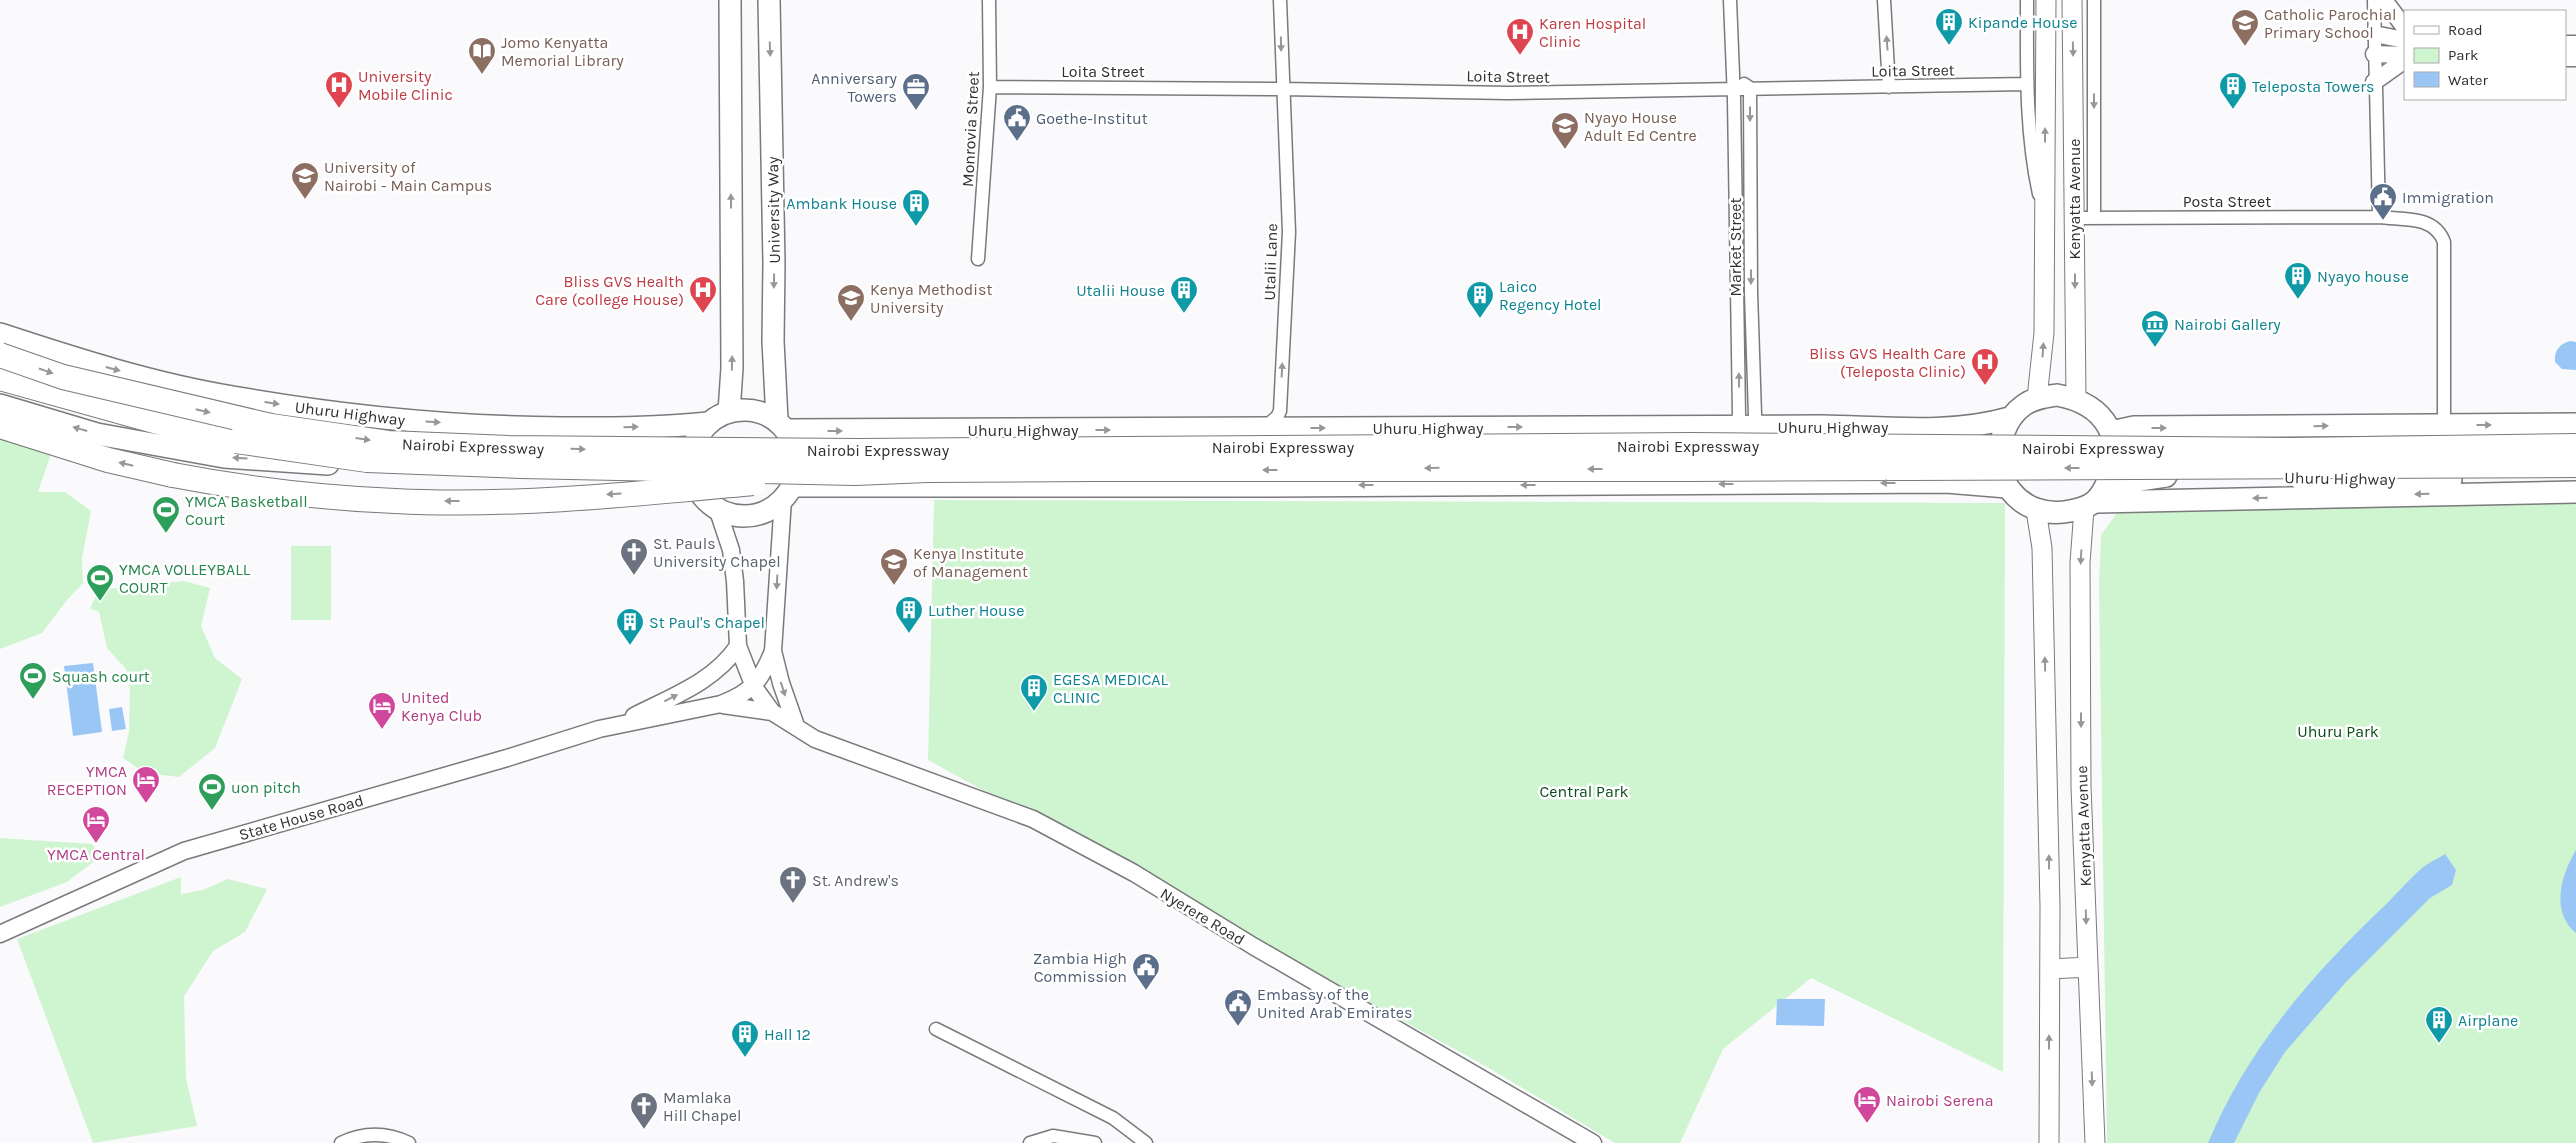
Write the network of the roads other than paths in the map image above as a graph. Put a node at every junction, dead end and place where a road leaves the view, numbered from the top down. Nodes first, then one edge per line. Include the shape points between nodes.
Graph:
1 (730, 0) edge
2 (769, 0) edge
3 (989, 0) edge
4 (1280, 0) edge
5 (1730, 0) edge
6 (1884, 0) edge
7 (2028, 0) edge
8 (2046, 0) edge
9 (2072, 0) edge
10 (2094, 0) edge
11 (2374, 0) edge
12 (2384, 0) edge
13 (2404, 27) edge
14 (2374, 34) junction
15 (2404, 40) edge
16 (2374, 54) junction
17 (2404, 54) edge
18 (2404, 61) edge
19 (1732, 75) junction
20 (2374, 82) junction
21 (2026, 84) junction
22 (990, 87) junction
23 (1889, 87) junction
24 (1282, 88) junction
25 (1750, 88) junction
26 (1732, 90) junction
27 (2094, 217) junction
28 (2379, 217) junction
29 (2044, 218) junction
30 (2075, 218) junction
31 (978, 259) dead end
32 (0, 334) edge
33 (0, 355) edge
34 (0, 378) edge
35 (2037, 398) junction
36 (2076, 399) junction
37 (0, 405) edge
38 (729, 412) junction
39 (2009, 418) junction
40 (708, 423) junction
41 (2576, 424) edge
42 (782, 425) junction
43 (2444, 425) junction
44 (0, 426) edge
45 (1758, 427) junction
46 (1262, 428) junction
47 (1735, 428) junction
48 (2111, 432) junction
49 (2576, 446) edge
50 (2576, 465) edge
51 (855, 473) junction
52 (2576, 479) edge
53 (2007, 486) junction
54 (788, 492) junction
55 (2576, 492) edge
56 (2096, 498) junction
57 (711, 503) junction
58 (2036, 510) junction
59 (738, 646) junction
60 (773, 651) junction
61 (754, 687) junction
62 (722, 704) junction
63 (772, 712) junction
64 (796, 726) junction
65 (611, 728) junction
66 (0, 934) edge
67 (2088, 967) junction
68 (2050, 968) junction
69 (936, 1029) dead end
70 (341, 1143) edge
71 (409, 1143) edge
72 (1030, 1143) edge
73 (1095, 1143) edge
74 (1146, 1143) edge
75 (1593, 1143) edge
76 (2049, 1143) edge
77 (2095, 1143) edge

38 -> 1 highway via 732,368
2 -> 42 highway, University Way via 773,341
3 - 22 street, Monrovia Street
4 -> 24 street, Utalii Lane
5 - 19 street, Market Street
23 -> 6 street
7 - 21 street, Kenyatta Avenue
29 -> 8 main road, Kenyatta Avenue
9 -> 30 main road, Kenyatta Avenue
10 -> 27 street, Kenyatta Avenue
11 - 14 street
12 - 13 street
14 - 15 street
14 - 16 street
16 - 17 street
16 - 20 street
18 - 20 street
19 - 25 street
19 - 26 street, Market Street
20 - 28 street
21 - 23 street, Loita Street
21 - 29 street, Kenyatta Avenue via 2032,162
22 - 24 street, Loita Street
22 - 31 street, Monrovia Street
23 - 25 street, Loita Street
24 - 26 street, Loita Street via 1508,93
46 -> 24 street, Utalii Lane via 1280,411 1289,232
25 - 26 street, Loita Street
25 -> 45 street, Market Street via 1751,292
47 -> 26 street, Market Street via 1739,415
27 - 28 street, Posta Street
27 - 30 street, Posta Street
28 - 43 street, Posta Street via 2424,222 2434,226 2444,242
35 -> 29 main road, Kenyatta Avenue via 2044,333
30 -> 36 main road, Kenyatta Avenue
32 -> 40 highway, Uhuru Highway via 112,369 232,397 398,419 531,427
33 -> 49 highway, Nairobi Expressway, bridge via 63,376 271,426 388,443 509,448 869,451 1692,445 2291,450
34 - 51 highway, Nairobi Expressway, bridge via 197,433 367,460
35 - 36 highway via 2057,395
35 - 39 highway
36 - 48 highway via 2091,406
57 -> 37 highway via 668,483 626,478 446,472 224,457 97,434
38 - 40 highway
38 - 42 highway via 744,409 761,412
39 - 45 highway, Uhuru Highway via 1959,428
39 - 53 highway via 1998,448 1999,468
40 - 57 highway via 694,448 692,465 695,483
43 -> 41 highway
42 -> 46 highway, Uhuru Highway
42 - 54 highway via 797,457 796,472
48 -> 43 highway via 2134,426
51 -> 44 highway, bridge via 658,492 543,499 395,502 224,485 108,460
45 - 47 highway, Uhuru Highway
46 -> 47 highway, Uhuru Highway
48 - 56 highway via 2113,468
50 -> 51 highway, Nairobi Expressway, bridge via 1094,468
52 - 56 highway, Uhuru Highway via 2155,476
53 -> 54 highway via 1946,482
53 - 58 highway
54 - 57 highway via 772,508 752,515 731,514
54 -> 60 street via 779,540
55 -> 56 highway
56 - 58 highway via 2064,512
56 -> 67 main road, Kenyatta Avenue via 2080,563 2081,787
57 - 59 street via 731,550
68 -> 58 main road via 2042,548
59 - 61 street
65 -> 59 street, State House Road via 714,674 728,662
60 - 61 street
60 -> 64 street
61 - 62 street, State House Road
61 - 63 street, Nyerere Road
62 - 63 street
62 - 65 street, State House Road
63 - 64 street, Nyerere Road
64 - 75 street, Nyerere Road via 815,739 1033,819 1134,873 1253,946
65 - 66 street, State House Road via 184,851
67 - 68 main road
67 -> 77 main road, Kenyatta Avenue
76 -> 68 main road
69 - 74 street via 1114,1118
70 - 71 street via 369,1134 399,1138
72 - 73 street via 1053,1136

